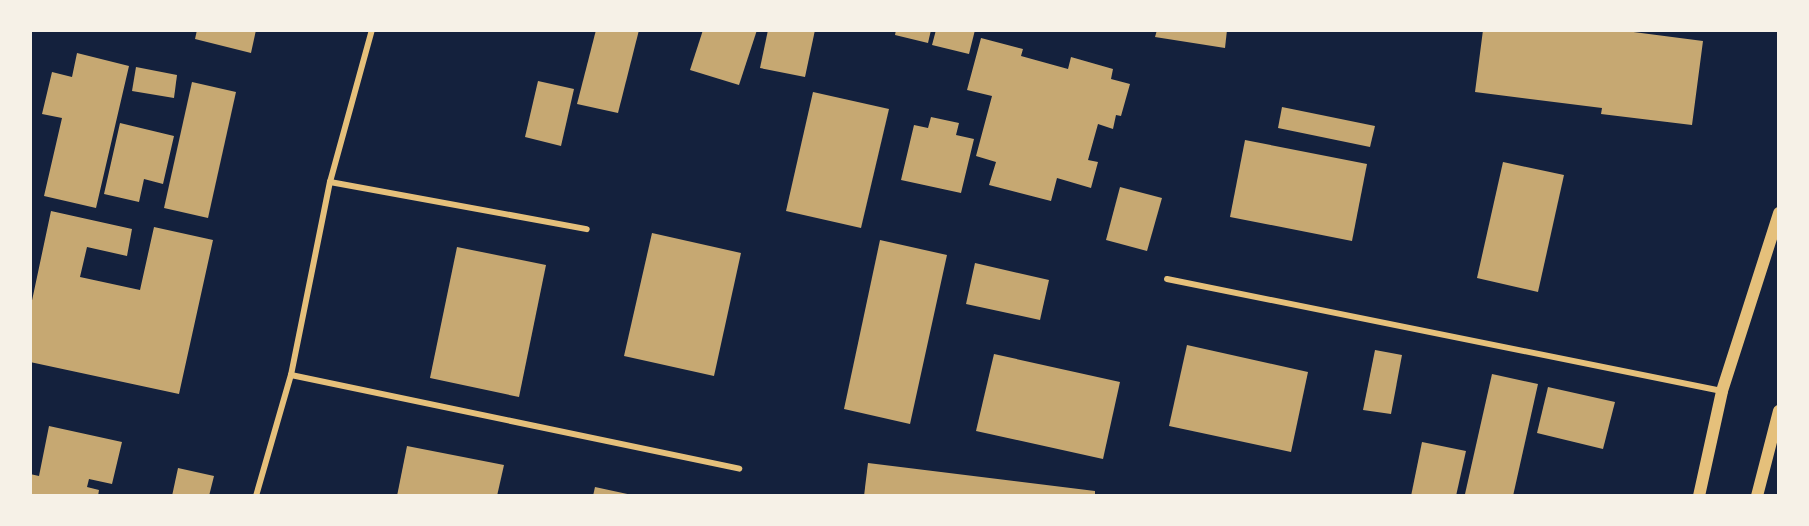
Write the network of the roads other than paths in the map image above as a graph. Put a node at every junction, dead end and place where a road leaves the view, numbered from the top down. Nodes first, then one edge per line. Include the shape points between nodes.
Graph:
1 (372, 30) edge
2 (330, 182) junction
3 (1779, 213) edge
4 (587, 230) dead end
5 (1167, 279) dead end
6 (291, 375) junction
7 (1722, 391) junction
8 (1779, 411) edge
9 (739, 469) dead end
10 (256, 496) edge
11 (1699, 496) edge
12 (1757, 496) edge

1 - 2 street
2 - 4 street
2 - 6 street
3 - 7 main road
5 - 7 street
6 - 9 street
6 - 10 street
7 - 11 main road
8 - 12 main road

